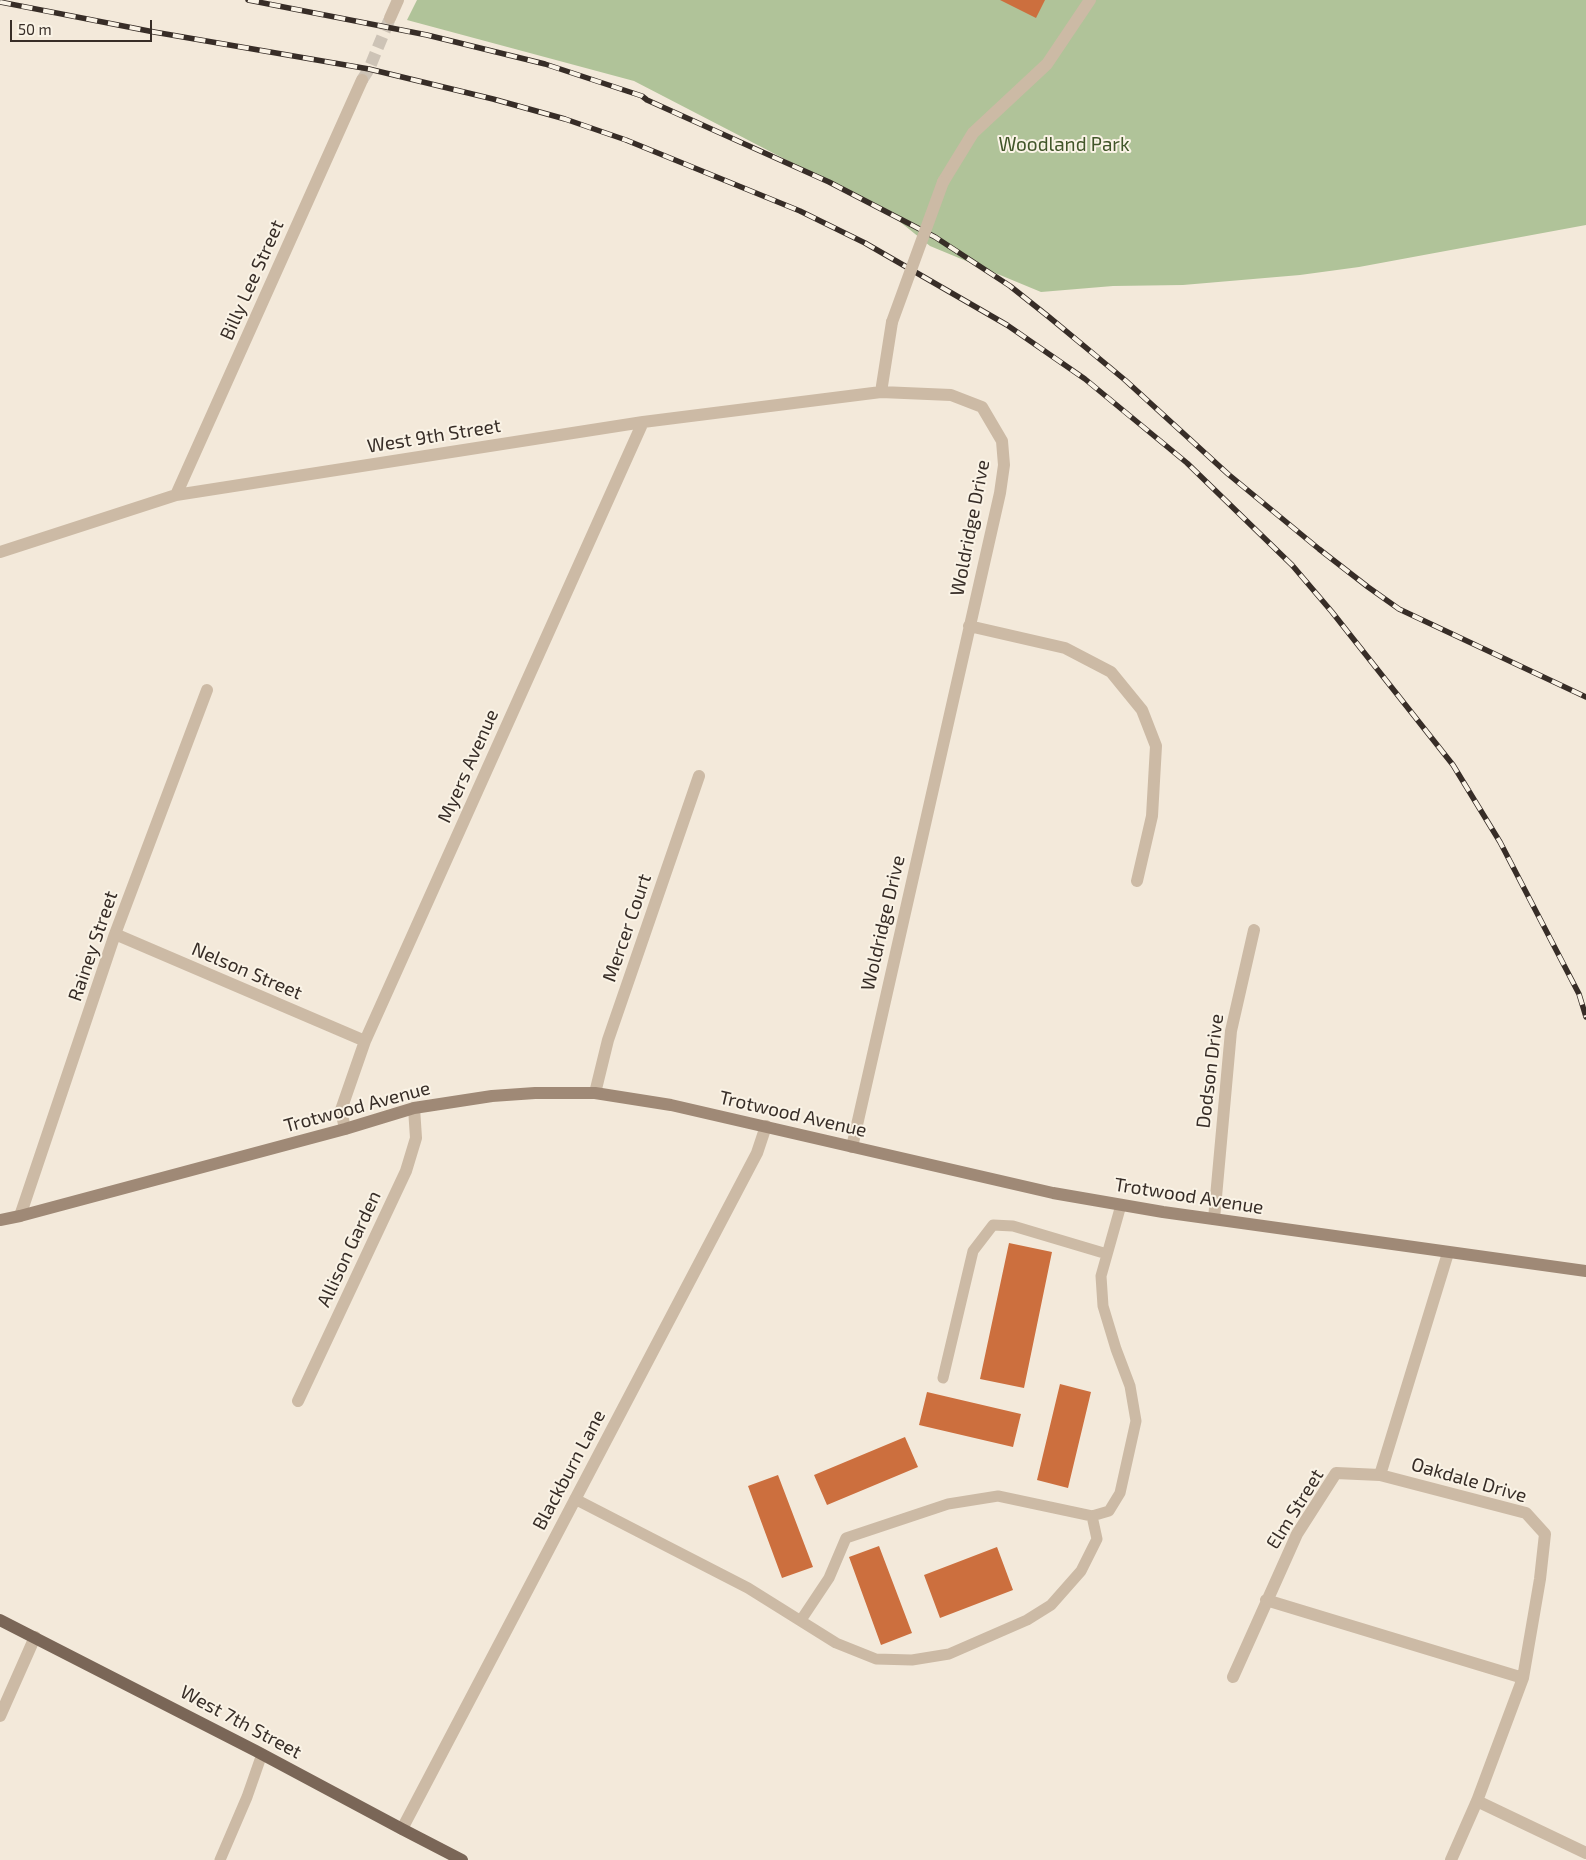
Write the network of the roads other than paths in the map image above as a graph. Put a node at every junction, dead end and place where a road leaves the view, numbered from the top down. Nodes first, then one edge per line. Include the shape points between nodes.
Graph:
1 (398, 0) edge
2 (1090, 0) edge
3 (390, 18) tunnel mouth
4 (362, 80) tunnel mouth
5 (881, 392) junction
6 (643, 422) junction
7 (176, 495) junction
8 (0, 552) edge
9 (969, 626) junction
10 (207, 690) dead end
11 (699, 776) dead end
12 (1137, 881) dead end
13 (1254, 930) dead end
14 (115, 934) junction
15 (365, 1041) junction
16 (595, 1093) junction
17 (414, 1108) junction
18 (766, 1126) junction
19 (345, 1129) junction
20 (852, 1147) junction
21 (1121, 1205) junction
22 (20, 1216) junction
23 (1214, 1219) junction
24 (0, 1220) edge
25 (1448, 1253) junction
26 (1107, 1254) junction
27 (1580, 1270) edge
28 (943, 1378) dead end
29 (298, 1401) dead end
30 (1380, 1475) junction
31 (575, 1499) junction
32 (1092, 1516) junction
33 (1266, 1600) junction
34 (0, 1620) edge
35 (802, 1620) junction
36 (35, 1637) junction
37 (1233, 1677) dead end
38 (1523, 1678) junction
39 (0, 1716) edge
40 (262, 1754) junction
41 (1476, 1801) junction
42 (402, 1829) junction
43 (1586, 1853) edge
44 (220, 1860) edge
45 (462, 1860) edge
46 (1451, 1860) edge

1 - 3 street
2 - 5 street, bridge via 1047,64 973,133 943,182 892,322
4 - 7 street, Billy Lee Street
5 - 6 street, West 9th Street
5 - 9 street, Woldridge Drive via 951,395 982,408 1002,441 1004,465 1000,492
6 - 7 street, West 9th Street
6 - 15 street, Myers Avenue
7 - 8 street, West 9th Street
9 - 12 street via 1065,648 1112,672 1142,710 1156,746 1152,816
9 - 20 street, Woldridge Drive
10 - 14 street, Rainey Street
11 - 16 street, Mercer Court via 608,1040
13 - 23 street, Dodson Drive via 1231,1031
14 - 15 street, Nelson Street
14 - 22 street, Rainey Street
15 - 19 street, Myers Avenue via 341,1110
16 - 17 main road, Trotwood Avenue via 518,1094
16 - 18 main road, Trotwood Avenue via 671,1105
17 - 19 main road, Trotwood Avenue
17 - 29 street, Allison Garden via 416,1138 406,1171
18 - 20 main road, Trotwood Avenue
18 - 31 street, Blackburn Lane via 756,1153
19 - 22 main road, Trotwood Avenue
20 - 21 main road, Trotwood Avenue
21 - 23 main road, Trotwood Avenue
21 - 26 lane
22 - 24 main road, Trotwood Avenue
23 - 25 main road, Trotwood Avenue
25 - 27 main road, Trotwood Avenue
25 - 30 street
26 - 28 lane via 1013,1226 993,1225 973,1251
26 - 32 lane via 1101,1276 1103,1306 1130,1386 1136,1421 1120,1494 1108,1511
30 - 33 street, Elm Street via 1336,1472 1297,1534
30 - 38 street, Oakdale Drive via 1526,1513 1545,1534
31 - 35 lane via 748,1588
31 - 42 street, Blackburn Lane
32 - 35 lane via 998,1496 948,1504 846,1538 829,1578
32 - 35 lane via 1097,1539 1081,1571 1052,1605 1027,1620 949,1654 912,1660 876,1660 836,1643
33 - 37 street, Elm Street
33 - 38 street
34 - 36 main road, West 7th Street
36 - 39 street
36 - 40 main road, West 7th Street
38 - 41 street, Oakdale Drive
40 - 42 main road, West 7th Street
40 - 44 lane
41 - 43 street
41 - 46 street, Oakdale Drive
42 - 45 main road, West 7th Street

